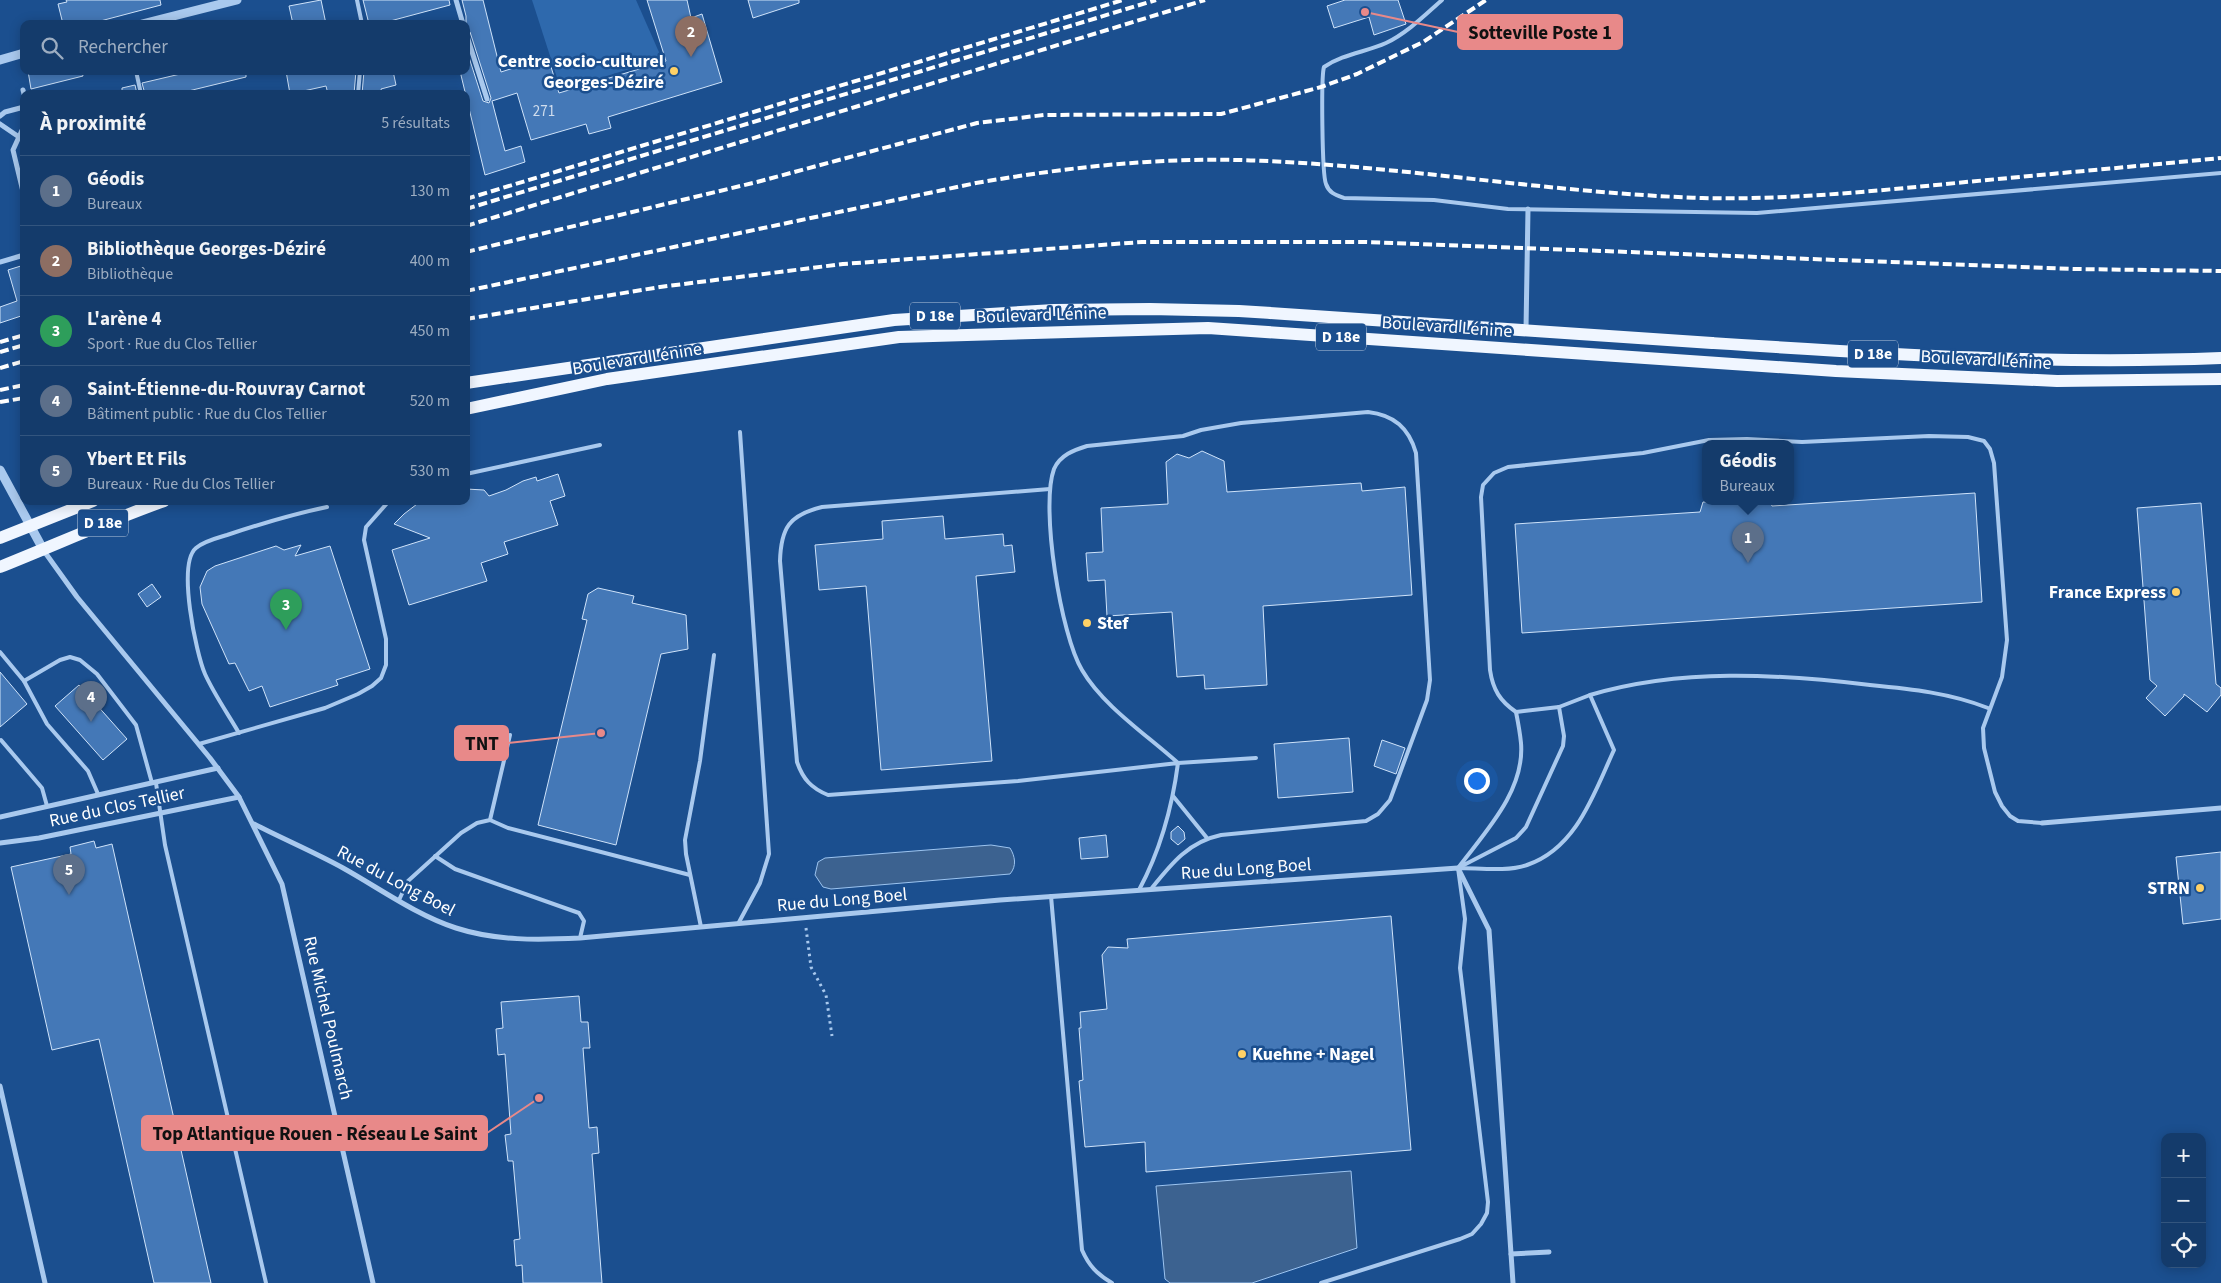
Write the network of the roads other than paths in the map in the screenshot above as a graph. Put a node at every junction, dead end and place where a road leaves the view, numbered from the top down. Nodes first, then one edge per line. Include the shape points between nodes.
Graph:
1 (234, 0) edge
2 (357, 0) edge
3 (456, 0) edge
4 (1442, 0) edge
5 (157, 20) edge
6 (361, 20) edge
7 (462, 20) edge
8 (470, 46) edge
9 (20, 55) edge
10 (0, 60) edge
11 (137, 75) edge
12 (360, 75) edge
13 (140, 90) edge
14 (358, 90) edge
15 (487, 99) dead end
16 (20, 108) edge
17 (0, 116) edge
18 (0, 124) edge
19 (19, 137) joint
20 (2221, 173) edge
21 (20, 179) edge
22 (1528, 209) junction
23 (20, 256) edge
24 (0, 262) edge
25 (1526, 330) junction
26 (2221, 358) edge
27 (2221, 379) edge
28 (470, 382) edge
29 (470, 408) edge
30 (740, 432) dead end
31 (1709, 440) edge
32 (1765, 440) edge
33 (1702, 441) edge
34 (1794, 442) edge
35 (600, 445) dead end
36 (0, 470) edge
37 (470, 473) edge
38 (1050, 488) junction
39 (82, 505) edge
40 (153, 505) edge
41 (384, 505) edge
42 (327, 507) dead end
43 (30, 525) junction
44 (0, 538) edge
45 (44, 551) junction
46 (0, 567) edge
47 (0, 652) edge
48 (714, 655) dead end
49 (24, 681) junction
50 (1590, 695) junction
51 (1559, 707) junction
52 (1988, 708) junction
53 (1516, 712) junction
54 (239, 734) junction
55 (510, 735) dead end
56 (1, 740) dead end
57 (199, 744) junction
58 (1256, 758) dead end
59 (1178, 763) junction
60 (218, 768) junction
61 (154, 783) junction
62 (98, 794) junction
63 (1173, 796) junction
64 (239, 797) junction
65 (47, 806) junction
66 (2221, 808) edge
67 (159, 812) junction
68 (0, 817) edge
69 (490, 820) junction
70 (2042, 823) joint
71 (254, 824) junction
72 (1207, 838) junction
73 (0, 843) edge
74 (435, 856) junction
75 (1458, 868) junction
76 (690, 875) junction
77 (1151, 889) junction
78 (1139, 890) junction
79 (1051, 896) junction
80 (399, 900) junction
81 (738, 924) junction
82 (701, 927) junction
83 (580, 938) junction
84 (0, 1086) edge
85 (1548, 1252) dead end
86 (1511, 1254) junction
87 (44, 1283) edge
88 (266, 1283) edge
89 (373, 1283) edge
90 (1112, 1283) edge
91 (1321, 1283) edge
92 (1512, 1283) edge

1 - 5 street
2 - 6 lane
3 - 7 street
4 - 22 lane via 1415,24 1386,43 1324,66 1321,87 1325,183 1334,194 1344,198 1434,200
8 - 15 street
9 - 10 street
11 - 13 lane
12 - 14 lane
16 - 17 street
18 - 19 street
19 - 21 street via 13,150
20 - 22 lane via 1757,213
22 - 25 street
23 - 24 street
25 - 26 main road, Boulevard Lénine / D 18e via 1888,355 2149,361
25 - 28 main road, D 18e via 1150,308 968,314 884,321
27 - 29 main road, Boulevard Lénine / D 18e via 2057,381 1836,371 1208,328 899,337 607,379
30 - 81 lane via 769,854 760,883
31 - 32 lane
33 - 53 lane via 1643,453 1508,468 1494,473 1483,485 1490,670 1503,703
34 - 52 lane via 1968,437 1984,441 1990,449 1994,463 2007,640 2002,677
35 - 37 lane
36 - 43 street
38 - 59 lane via 1054,565 1070,640 1082,670 1101,695
38 - 59 lane via 822,507 805,511 793,519 781,544 780,561 794,743 802,776 828,795 1018,781
38 - 72 lane via 1054,468 1072,450 1183,436 1241,423 1368,412 1396,420 1412,440 1416,453 1430,680 1427,700 1390,800 1378,814 1366,821
39 - 43 main road, D 18e
40 - 45 main road, D 18e via 95,526
41 - 54 lane via 366,526 364,540 386,639 386,665 381,678 358,694 325,708
42 - 54 lane via 207,542 190,555 187,581 198,658
43 - 44 main road, D 18e
43 - 45 street
45 - 46 main road, D 18e
45 - 57 street, Rue Michel Poulmarch via 77,597
47 - 49 lane
48 - 76 lane via 686,840
49 - 61 lane via 60,660 70,657 80,660 97,674 136,725
49 - 62 lane via 47,724 88,771
50 - 51 lane
50 - 52 lane via 1653,680 1735,675 1816,678 1939,692
50 - 75 lane via 1614,750 1582,819 1572,833 1554,849 1526,866
51 - 53 lane
51 - 75 lane via 1563,746 1526,827 1516,838
52 - 70 lane via 1983,728 1984,748 1995,792 2010,816 2028,824
53 - 75 lane via 1522,744 1512,793
54 - 57 lane
55 - 69 lane
56 - 65 lane via 42,788
57 - 60 street, Rue Michel Poulmarch
58 - 59 lane
59 - 63 lane
60 - 61 street, Rue du Clos Tellier
60 - 64 street, Rue Michel Poulmarch
61 - 62 street, Rue du Clos Tellier
61 - 67 lane
62 - 65 street, Rue du Clos Tellier
63 - 72 lane
63 - 78 lane via 1158,853
64 - 67 street, Rue du Clos Tellier
64 - 71 street, Rue Michel Poulmarch
65 - 68 street, Rue du Clos Tellier
66 - 70 street
67 - 73 street, Rue du Clos Tellier via 39,838
67 - 88 lane
69 - 74 lane via 477,823
69 - 76 lane via 508,828
71 - 80 street, Rue du Long Boel via 340,866
71 - 89 street, Rue Michel Poulmarch via 289,907
72 - 77 lane via 1189,847
74 - 80 lane via 408,881
74 - 83 lane via 455,869 579,913 584,921
75 - 77 street, Rue du Long Boel
75 - 86 street via 1489,930
75 - 91 lane via 1465,919 1460,968 1483,1148 1487,1213 1472,1234
76 - 82 lane
77 - 78 street, Rue du Long Boel
78 - 79 street, Rue du Long Boel
79 - 81 street, Rue du Long Boel
79 - 90 lane via 1082,1250 1096,1273
80 - 83 street, Rue du Long Boel via 457,929 528,940
81 - 82 street, Rue du Long Boel
82 - 83 street, Rue du Long Boel
84 - 87 street
85 - 86 street
86 - 92 street

